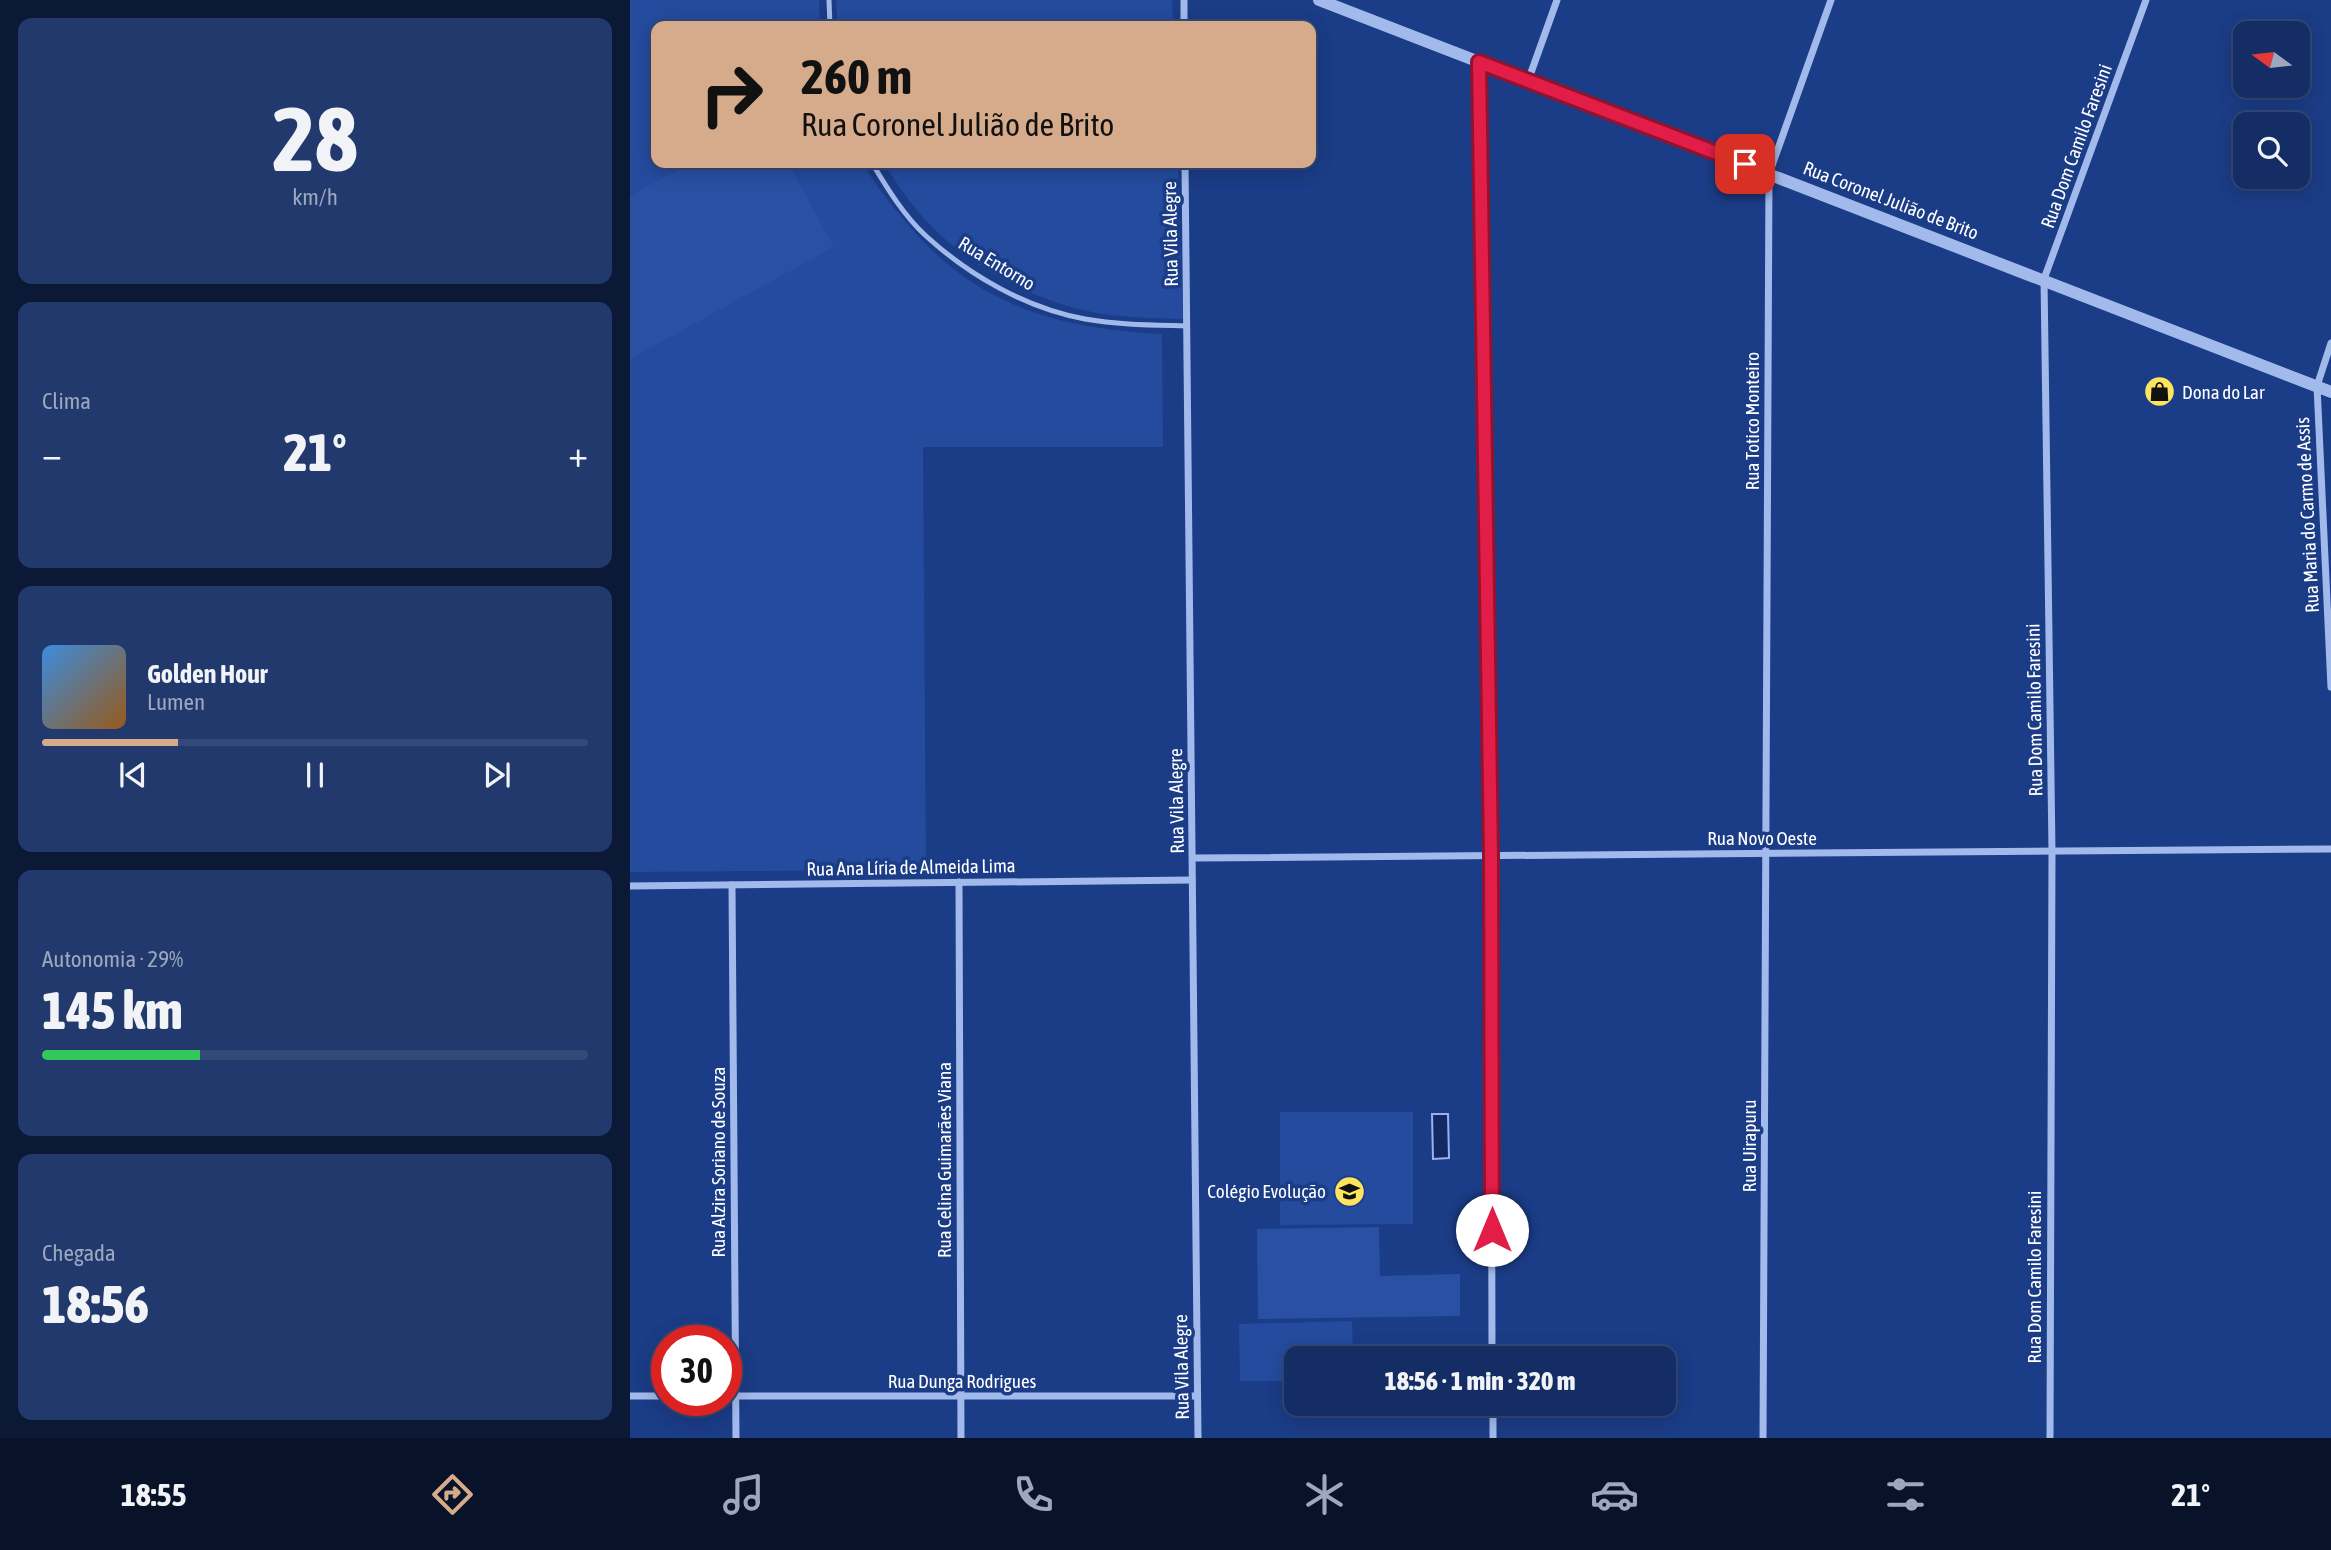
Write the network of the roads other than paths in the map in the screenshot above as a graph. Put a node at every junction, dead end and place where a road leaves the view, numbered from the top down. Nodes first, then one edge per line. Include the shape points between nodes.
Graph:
1 (829, 0) edge
2 (1184, 0) edge
3 (1319, 0) edge
4 (1557, 0) edge
5 (1832, 0) edge
6 (2146, 0) edge
7 (830, 21) edge
8 (1184, 21) edge
9 (1479, 62) junction
10 (1528, 81) junction
11 (875, 168) edge
12 (1185, 168) edge
13 (1769, 174) junction
14 (2043, 279) junction
15 (1187, 326) junction
16 (2331, 343) edge
17 (2317, 386) junction
18 (2331, 392) edge
19 (2331, 687) edge
20 (2331, 849) edge
21 (2052, 851) junction
22 (1766, 853) junction
23 (1491, 855) junction
24 (1193, 858) junction
25 (1192, 880) junction
26 (959, 882) junction
27 (732, 885) junction
28 (630, 886) edge
29 (735, 1325) edge
30 (1492, 1346) edge
31 (630, 1396) edge
32 (651, 1396) edge
33 (742, 1396) edge
34 (961, 1396) junction
35 (1198, 1396) junction
36 (736, 1416) edge
37 (1493, 1416) edge
38 (736, 1438) edge
39 (961, 1438) edge
40 (1198, 1438) edge
41 (1493, 1438) edge
42 (1763, 1438) edge
43 (2050, 1438) edge

1 - 7 lane
2 - 8 street
3 - 9 street, Rua Coronel Julião de Brito
4 - 10 street
5 - 13 street, Rua Totico Monteiro
6 - 14 street, Rua Dom Camilo Faresini
9 - 10 street, Rua Coronel Julião de Brito
9 - 23 street
10 - 13 street, Rua Coronel Julião de Brito
11 - 15 lane, Rua Entorno via 925,235 962,265 1007,292 1083,319
12 - 15 street, Rua Vila Alegre
13 - 14 street, Rua Coronel Julião de Brito
13 - 22 street, Rua Totico Monteiro
14 - 17 street, Rua Coronel Julião de Brito
14 - 21 street, Rua Dom Camilo Faresini
15 - 24 street, Rua Vila Alegre
16 - 17 street, Rua Maria do Carmo de Assis
17 - 18 street, Rua Coronel Julião de Brito
17 - 19 street, Rua Maria do Carmo de Assis
20 - 21 street, Rua Novo Oeste
21 - 22 street, Rua Novo Oeste
21 - 43 street, Rua Dom Camilo Faresini
22 - 23 street, Rua Novo Oeste
22 - 42 street, Rua Uirapuru
23 - 24 street, Rua Novo Oeste
23 - 30 street
24 - 25 street, Rua Vila Alegre
25 - 26 street, Rua Ana Líria de Almeida Lima
25 - 35 street, Rua Vila Alegre
26 - 27 street, Rua Ana Líria de Almeida Lima
26 - 34 street, Rua Celina Guimarães Viana
27 - 28 street, Rua Ana Líria de Almeida Lima
27 - 29 street, Rua Alzira Soriano de Souza
31 - 32 street
33 - 34 street, Rua Dunga Rodrigues
34 - 35 street, Rua Dunga Rodrigues
34 - 39 street, Rua Celina Guimarães Viana
35 - 40 street, Rua Vila Alegre
36 - 38 street, Rua Alzira Soriano de Souza
37 - 41 street

